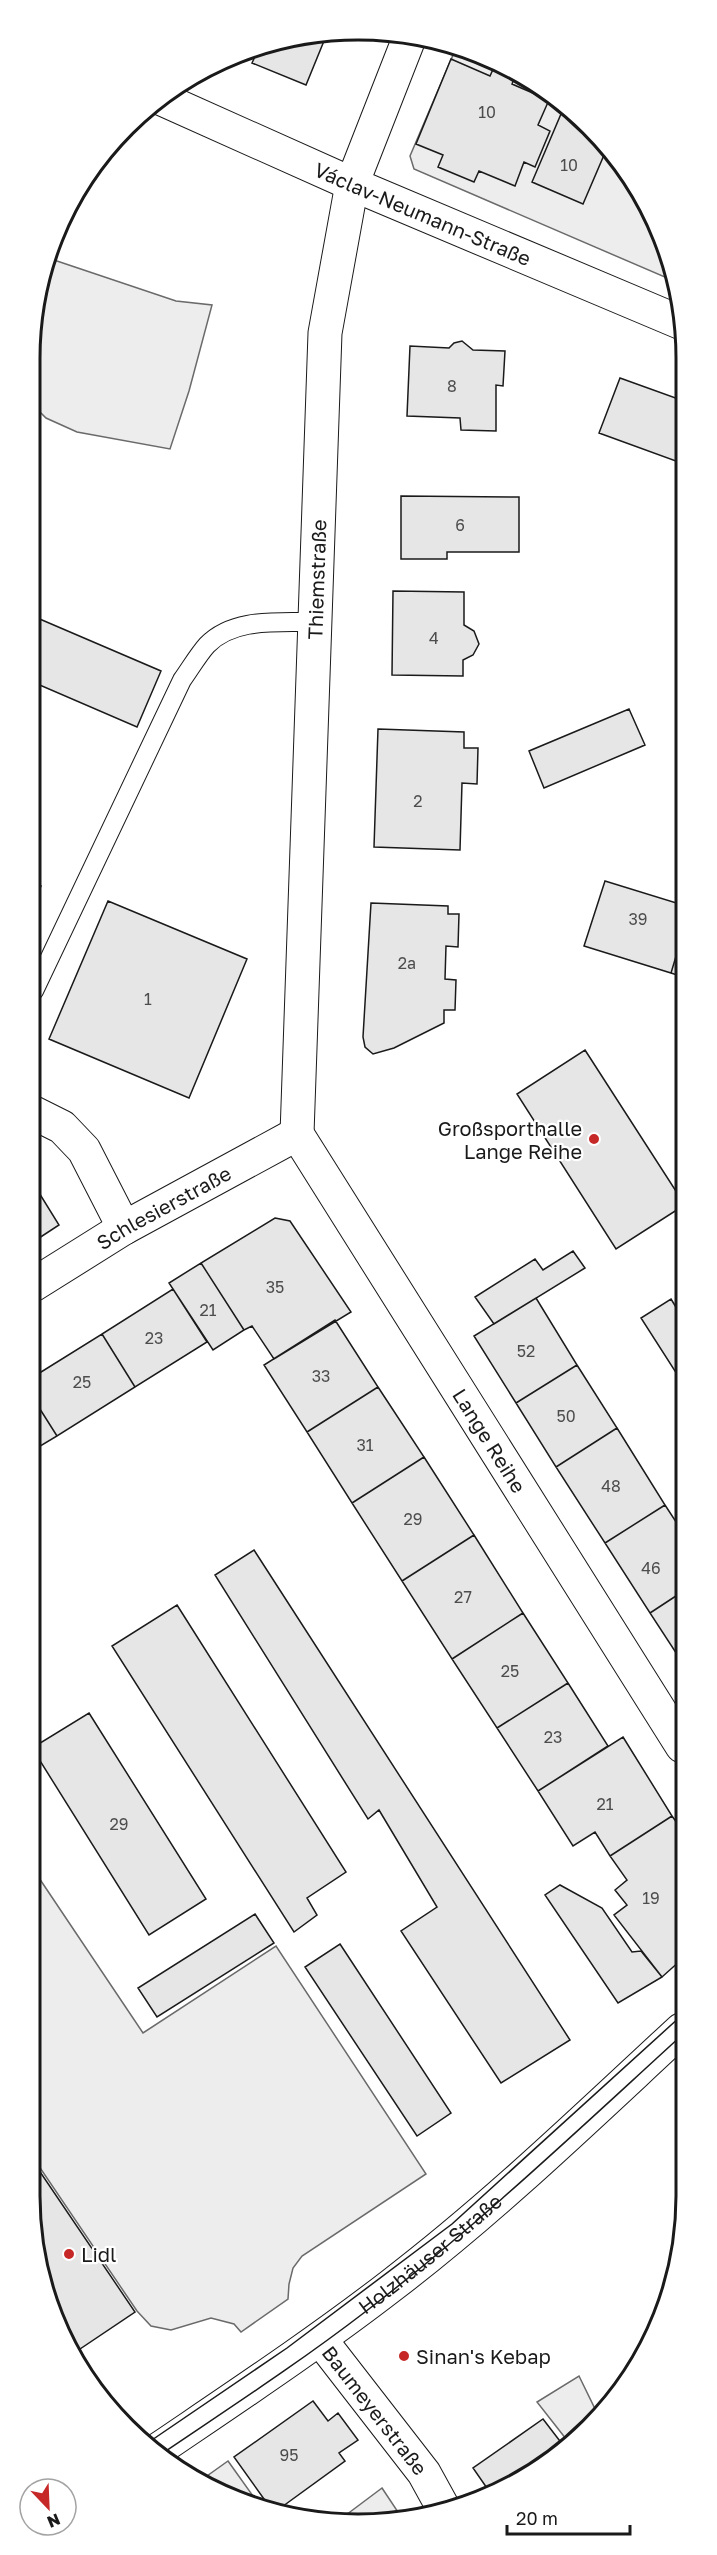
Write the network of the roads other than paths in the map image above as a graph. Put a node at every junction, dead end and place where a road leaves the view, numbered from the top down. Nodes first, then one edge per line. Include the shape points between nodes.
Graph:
1 (407, 44) edge
2 (170, 103) edge
3 (352, 184) junction
4 (674, 320) edge
5 (315, 622) junction
6 (40, 979) edge
7 (40, 1116) edge
8 (297, 1134) junction
9 (124, 1228) junction
10 (40, 1280) edge
11 (676, 1736) edge
12 (676, 2035) edge
13 (320, 2339) junction
14 (162, 2447) edge
15 (441, 2504) edge

1 - 3 street, Thiemstraße
2 - 3 street, Václav-Neumann-Straße
3 - 4 street, Václav-Neumann-Straße
3 - 5 street, Thiemstraße via 325,333
5 - 6 lane via 252,624 227,630 208,645 182,680
5 - 8 street, Thiemstraße
7 - 9 street via 62,1127 84,1150
8 - 9 street, Schlesierstraße
8 - 11 street, Lange Reihe
9 - 10 street, Schlesierstraße
12 - 13 street, Holzhäuser Straße via 460,2230
13 - 14 street, Holzhäuser Straße
13 - 15 street, Baumeyerstraße via 424,2473

